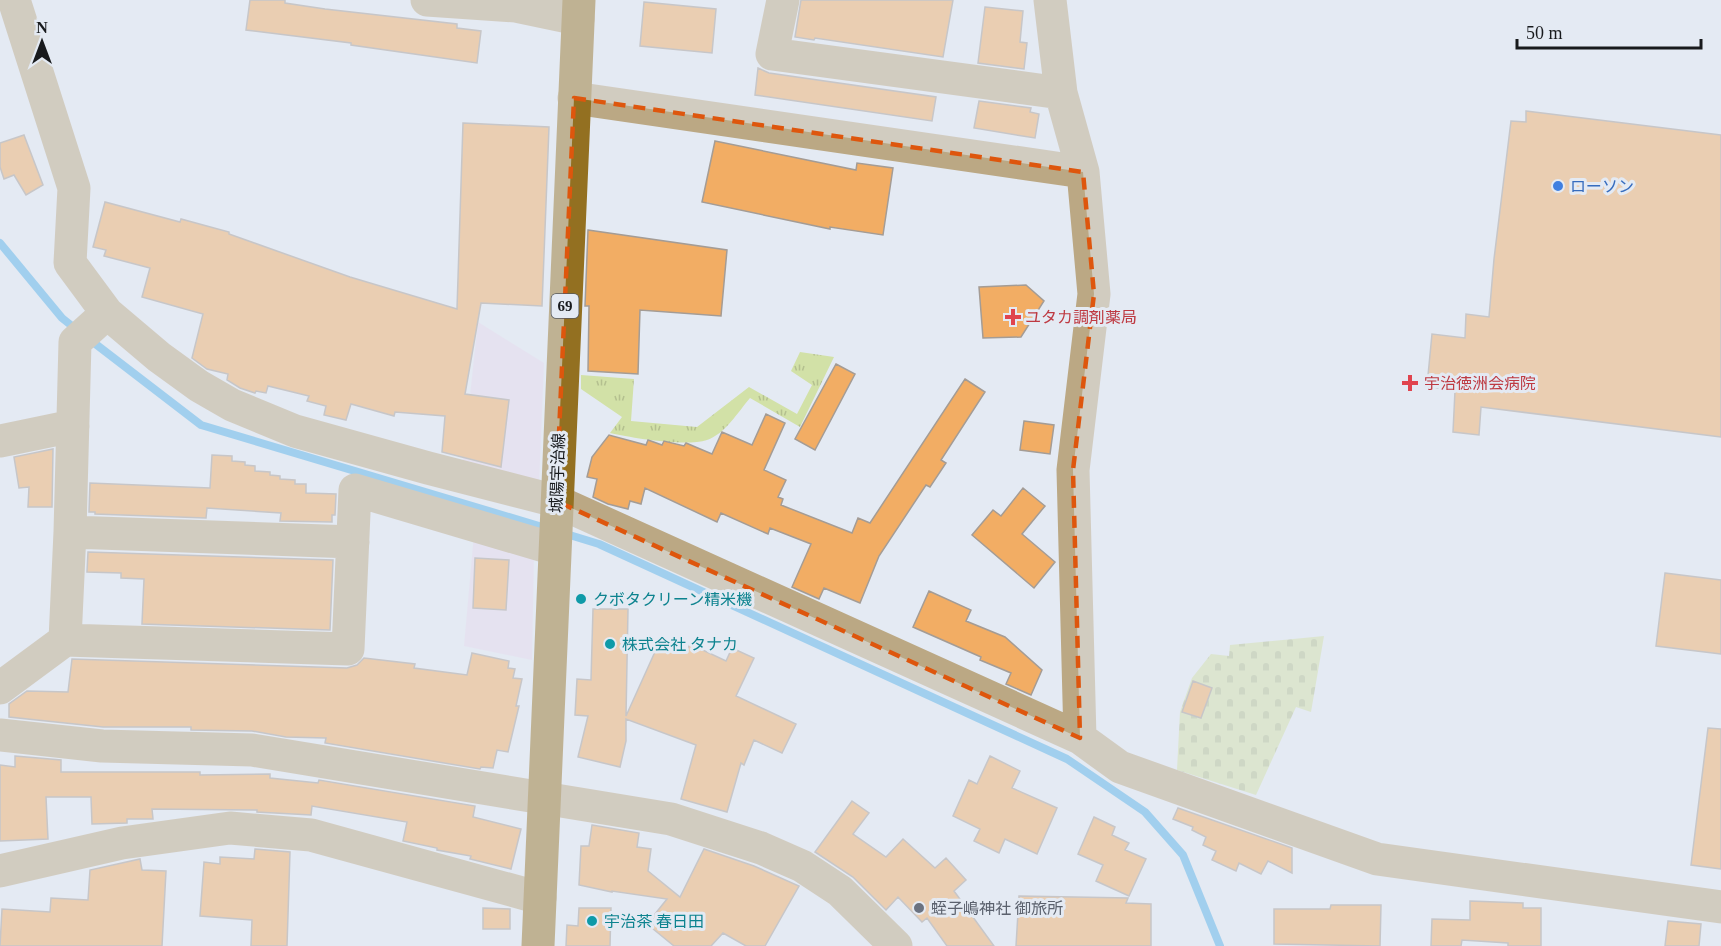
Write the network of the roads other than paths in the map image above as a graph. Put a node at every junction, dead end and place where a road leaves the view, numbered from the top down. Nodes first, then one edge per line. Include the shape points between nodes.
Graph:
1 (14, 0) edge
2 (427, 0) edge
3 (783, 0) edge
4 (1050, 0) edge
5 (578, 10) edge
6 (1061, 93) junction
7 (574, 98) junction
8 (1083, 172) junction
9 (103, 315) junction
10 (74, 426) junction
11 (0, 441) edge
12 (555, 526) junction
13 (70, 532) junction
14 (352, 542) junction
15 (65, 640) junction
16 (0, 688) edge
17 (0, 735) edge
18 (1080, 738) junction
19 (543, 798) junction
20 (0, 871) edge
21 (540, 898) junction
22 (1721, 907) edge
23 (538, 946) edge
24 (896, 946) edge

1 - 9 street via 75,188 70,263
2 - 5 street
3 - 6 street via 772,54
4 - 6 street
5 - 7 main road, 城陽宇治線 / 69
6 - 8 street
7 - 8 street
7 - 12 main road, 城陽宇治線 / 69
8 - 18 street via 1094,294 1073,470
9 - 10 street via 75,342
9 - 12 street via 198,386 232,405 295,431 428,468
10 - 11 street
10 - 13 street
12 - 14 street via 355,490
12 - 18 street
12 - 19 main road, 城陽宇治線 / 69
13 - 14 street
13 - 15 street
14 - 15 street via 348,649
15 - 16 street
17 - 19 street via 102,746 252,750
18 - 22 street via 1120,767 1377,860
19 - 21 main road, 城陽宇治線 / 69
19 - 24 street via 671,819 761,848 802,866 840,891
20 - 21 street via 122,843 230,828 311,835
21 - 23 main road, 城陽宇治線 / 69

